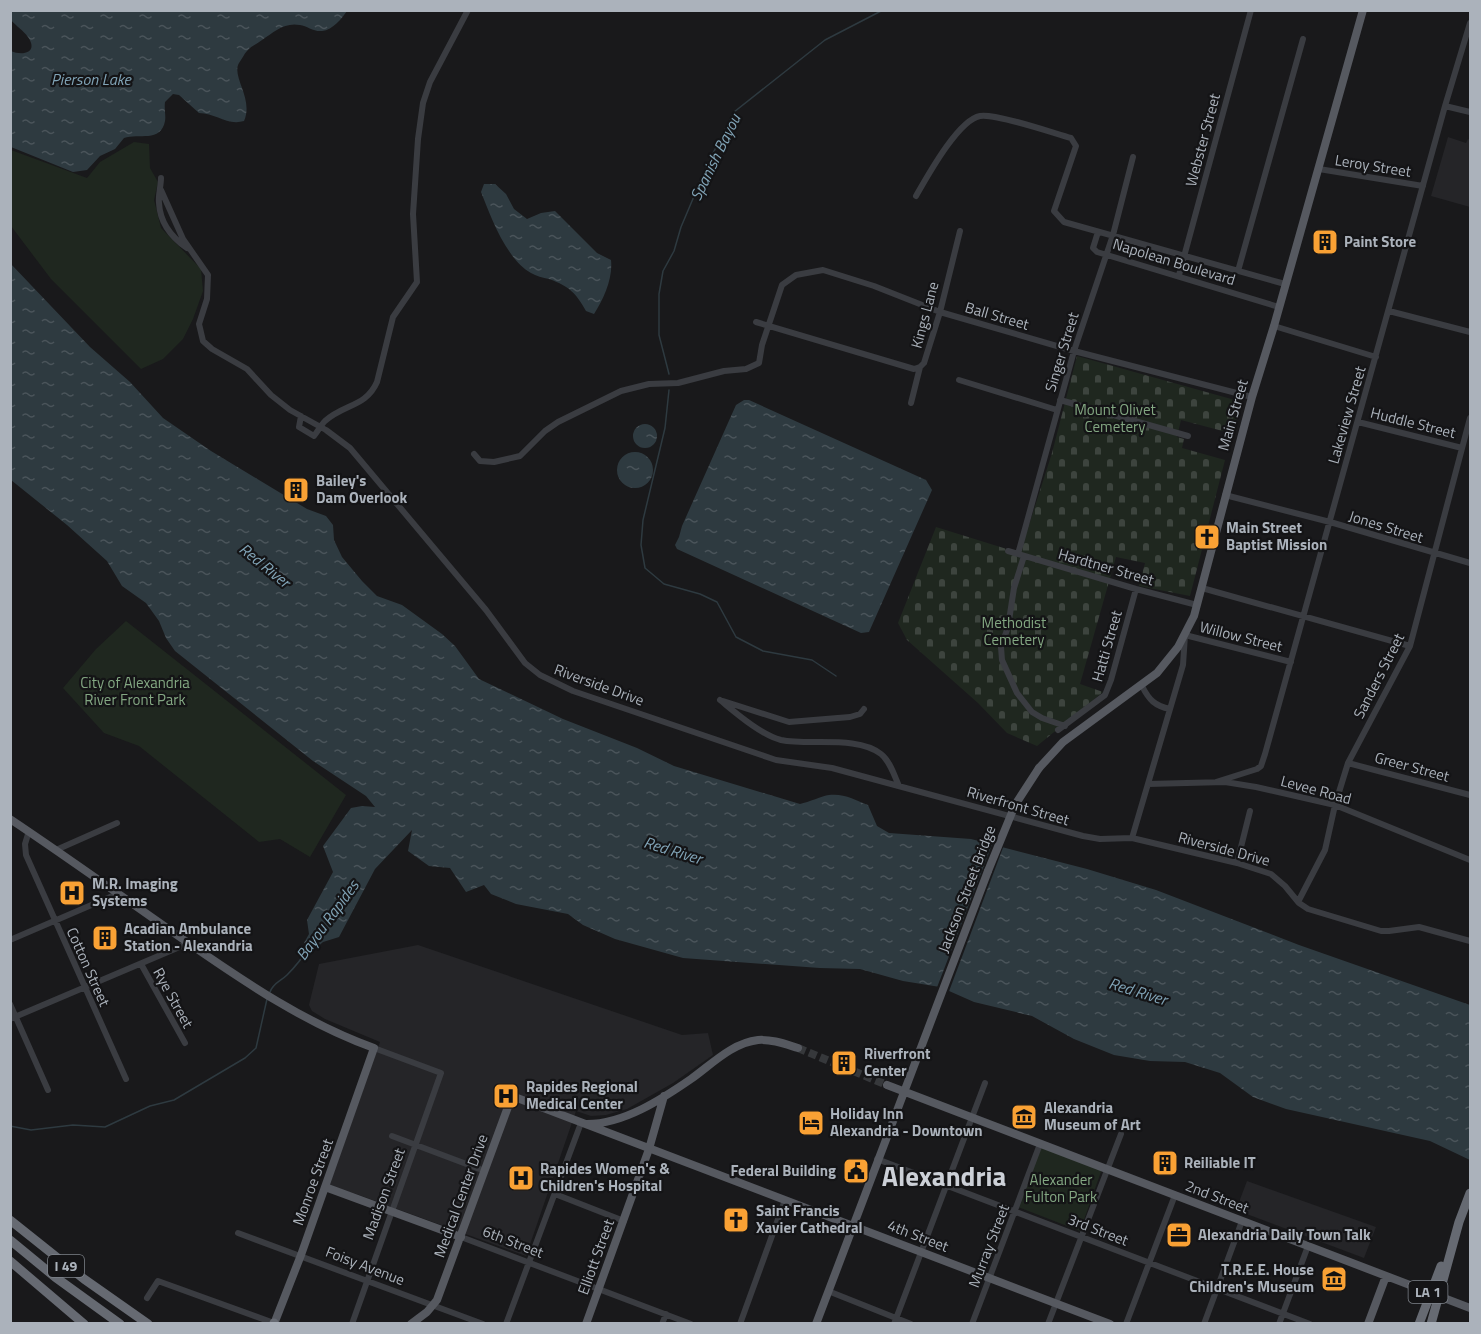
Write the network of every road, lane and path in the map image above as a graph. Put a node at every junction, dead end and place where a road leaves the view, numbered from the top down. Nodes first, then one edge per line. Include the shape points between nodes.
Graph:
1 (468, 10) edge
2 (1251, 10) edge
3 (1363, 10) edge
4 (1470, 25) edge
5 (1303, 39) dead end
6 (1445, 106) junction
7 (1470, 112) edge
8 (1133, 157) dead end
9 (1319, 169) junction
10 (161, 178) dead end
11 (1423, 186) junction
12 (161, 190) junction
13 (916, 196) dead end
14 (960, 231) dead end
15 (1098, 232) junction
16 (1113, 236) junction
17 (190, 250) junction
18 (1106, 254) junction
19 (1184, 256) junction
20 (1238, 271) junction
21 (1179, 275) junction
22 (1285, 284) junction
23 (1279, 307) junction
24 (1389, 311) junction
25 (940, 312) junction
26 (756, 322) dead end
27 (769, 325) junction
28 (1274, 326) junction
29 (1470, 332) edge
30 (1074, 351) junction
31 (1376, 357) junction
32 (920, 367) junction
33 (959, 380) dead end
34 (1252, 397) junction
35 (1060, 400) junction
36 (911, 403) dead end
37 (1057, 411) junction
38 (300, 416) junction
39 (1470, 417) edge
40 (1358, 422) junction
41 (320, 427) junction
42 (1188, 436) dead end
43 (1462, 448) junction
44 (474, 454) dead end
45 (1225, 495) junction
46 (1330, 522) junction
47 (1008, 551) dead end
48 (1021, 555) junction
49 (1435, 555) junction
50 (1470, 563) edge
51 (1202, 588) junction
52 (1136, 589) junction
53 (1197, 605) junction
54 (1304, 616) junction
55 (1185, 635) junction
56 (1410, 646) junction
57 (1291, 662) junction
58 (1142, 686) junction
59 (1170, 709) junction
60 (864, 710) dead end
61 (1348, 763) junction
62 (1039, 768) joint
63 (1216, 782) junction
64 (1148, 784) junction
65 (899, 786) junction
66 (1470, 795) edge
67 (1335, 806) junction
68 (1250, 811) dead end
69 (10, 819) edge
70 (117, 823) dead end
71 (29, 831) junction
72 (1132, 838) junction
73 (56, 850) junction
74 (1470, 860) edge
75 (1237, 863) junction
76 (117, 894) junction
77 (1298, 902) junction
78 (55, 921) junction
79 (10, 940) edge
80 (1470, 941) edge
81 (189, 943) junction
82 (141, 964) junction
83 (84, 988) junction
84 (10, 1004) edge
85 (13, 1018) edge
86 (185, 1043) dead end
87 (374, 1048) junction
88 (798, 1048) tunnel mouth
89 (126, 1078) dead end
90 (986, 1083) dead end
91 (887, 1085) tunnel mouth
92 (48, 1090) dead end
93 (903, 1091) junction
94 (512, 1096) joint
95 (664, 1096) junction
96 (972, 1118) junction
97 (581, 1123) junction
98 (1121, 1134) dead end
99 (392, 1136) dead end
100 (415, 1144) junction
101 (1040, 1144) junction
102 (649, 1149) junction
103 (877, 1159) junction
104 (1107, 1169) junction
105 (485, 1171) junction
106 (947, 1185) junction
107 (325, 1187) junction
108 (1470, 1193) edge
109 (555, 1194) junction
110 (1175, 1195) junction
111 (785, 1200) junction
112 (1015, 1211) junction
113 (390, 1212) junction
114 (10, 1220) edge
115 (624, 1221) junction
116 (1242, 1221) junction
117 (1459, 1222) junction
118 (853, 1226) junction
119 (238, 1233) dead end
120 (461, 1237) junction
121 (1082, 1237) junction
122 (10, 1240) edge
123 (1308, 1246) junction
124 (921, 1252) junction
125 (301, 1255) junction
126 (10, 1261) edge
127 (1150, 1262) junction
128 (530, 1263) junction
129 (1386, 1276) junction
130 (989, 1278) junction
131 (367, 1280) junction
132 (1217, 1288) junction
133 (599, 1289) junction
134 (828, 1291) junction
135 (147, 1298) dead end
136 (1056, 1303) junction
137 (434, 1305) junction
138 (124, 1308) junction
139 (1470, 1308) edge
140 (1283, 1313) junction
141 (666, 1314) junction
142 (895, 1321) edge
143 (84, 1323) edge
144 (120, 1323) edge
145 (148, 1323) edge
146 (154, 1323) edge
147 (274, 1323) edge
148 (352, 1323) edge
149 (411, 1323) edge
150 (483, 1323) edge
151 (506, 1323) edge
152 (586, 1323) edge
153 (662, 1323) edge
154 (691, 1323) edge
155 (740, 1323) edge
156 (816, 1323) edge
157 (911, 1323) edge
158 (972, 1323) edge
159 (1048, 1323) edge
160 (1110, 1323) edge
161 (1126, 1323) edge
162 (1204, 1323) edge
163 (1279, 1323) edge
164 (1310, 1323) edge
165 (1368, 1323) edge
166 (1419, 1323) edge
167 (1431, 1323) edge

1 - 41 street via 423,103 413,214 417,282 393,317 373,390
2 - 19 street, Webster Street
3 - 9 main road, Main Street
4 - 6 street, Lakeview Street
5 - 20 street
6 - 7 street
6 - 11 street, Lakeview Street
8 - 16 street, Singer Street
9 - 11 street, Leroy Street
9 - 22 main road, Main Street
10 - 12 street, Riverside Drive
11 - 24 street, Lakeview Street
12 - 17 street, Riverside Drive
12 - 17 street, Riverside Drive via 158,201 166,228
13 - 15 street via 965,125 978,116 992,116 1071,138 1076,146 1054,211 1064,222
14 - 25 street, Kings Lane
15 - 16 street, Napolean Boulevard
15 - 18 street, Napolean Boulevard via 1093,248
16 - 18 street, Singer Street
16 - 19 street, Napolean Boulevard
17 - 38 street, Riverside Drive via 208,275 207,299 199,324 203,341 247,369 277,400
18 - 21 street, Napolean Boulevard
18 - 30 street, Singer Street
19 - 20 street, Napolean Boulevard
19 - 21 street, Webster Street
20 - 22 street, Napolean Boulevard
21 - 23 street, Napolean Boulevard
22 - 23 main road, Main Street
23 - 28 main road, Main Street
24 - 29 street
24 - 31 street, Lakeview Street
25 - 27 street, Ball Street via 823,270 796,274 782,285
25 - 30 street, Ball Street
25 - 32 street, Kings Lane
26 - 27 street
27 - 32 street via 914,369
27 - 44 street, Ball Street via 759,363 746,369 621,391 558,422 520,456 494,462 480,461
28 - 31 street
28 - 34 main road, Main Street
30 - 34 street, Ball Street
30 - 35 street, Singer Street
31 - 40 street, Lakeview Street
32 - 36 street, Kings Lane
33 - 37 street
34 - 45 main road, Main Street
35 - 37 street, Singer Street
35 - 42 street
37 - 48 street, Singer Street
38 - 41 street, Riverside Drive
38 - 41 street via 299,428 312,436
39 - 43 street, Sanders Street
40 - 43 street, Huddle Street
40 - 46 street, Lakeview Street
41 - 65 street, Riverside Drive via 359,458 486,610 525,663 540,675 573,691 763,756 832,768
43 - 49 street, Sanders Street
45 - 46 street, Jones Street
45 - 51 main road, Main Street
46 - 49 street, Jones Street
46 - 54 street, Lakeview Street
47 - 48 street, Hardtner Street
48 - 52 street, Hardtner Street
48 - 52 street, Hatti Street via 1001,647 1002,660 1017,693 1032,712 1062,728 1105,695
49 - 50 street, Jones Street
49 - 56 street, Sanders Street
51 - 53 main road, Main Street
51 - 54 street
52 - 53 street, Hardtner Street
53 - 55 main road, Main Street
54 - 56 street
54 - 57 street, Lakeview Street
55 - 57 street, Willow Street
55 - 58 main road, Main Street via 1170,659
55 - 59 street via 1183,665
56 - 61 street, Sanders Street
57 - 63 street, Lakeview Street via 1260,766
58 - 59 street via 1152,703
58 - 62 main road, Main Street via 1063,742
59 - 64 street
60 - 65 street via 850,717 789,722 720,700 775,738 830,741 880,753 891,766
61 - 66 street, Greer Street
61 - 67 street, Sanders Street
62 - 93 main road, Jackson Street Bridge, bridge via 1007,821
63 - 64 street, Levee Road
63 - 67 street, Levee Road via 1256,787
64 - 72 street
65 - 72 street, Riverfront Street via 1083,836
67 - 74 street, Levee Road
67 - 77 street, Sanders Street via 1325,850
68 - 75 street
69 - 71 main road
70 - 73 street
71 - 73 main road
71 - 78 street, Cotton Street via 25,851
72 - 75 street, Riverside Drive
73 - 76 main road
75 - 77 street, Riverside Drive via 1271,874
76 - 78 street
76 - 81 main road
77 - 80 street, Riverside Drive via 1308,909 1381,931 1419,927
78 - 79 street
78 - 83 street, Cotton Street
81 - 82 street
81 - 87 main road via 298,1013
82 - 83 street
82 - 86 street, Rye Street
83 - 85 street
83 - 89 street, Cotton Street
84 - 85 street
85 - 92 street
87 - 100 street, Madison Street via 441,1073
87 - 107 main road, Monroe Street
88 - 95 main road via 766,1040 746,1042
90 - 96 street
91 - 93 main road, 2nd Street
93 - 96 main road, 2nd Street
93 - 103 main road, Jackson Street Bridge
94 - 97 main road, 4th Street
94 - 105 main road, Medical Center Drive
95 - 97 main road via 611,1121
95 - 102 main road, Elliott Street
96 - 101 main road, 2nd Street
96 - 106 street
97 - 102 main road, 4th Street
97 - 109 street
98 - 104 street
99 - 100 street
100 - 105 street
100 - 113 street, Madison Street
101 - 104 main road, 2nd Street
101 - 112 street, Murray Street
102 - 111 main road, 4th Street
102 - 115 main road, Elliott Street
103 - 106 street, 3rd Street
103 - 118 main road, Jackson Street Bridge
104 - 110 main road, 2nd Street
104 - 121 street
105 - 120 main road, Medical Center Drive
106 - 112 street, 3rd Street
106 - 124 street
107 - 113 main road, 6th Street
107 - 125 main road, Monroe Street
108 - 117 highway, bridge
109 - 115 street
109 - 128 street
110 - 116 main road, 2nd Street
110 - 127 street
111 - 118 main road, 4th Street
111 - 155 street
112 - 121 street, 3rd Street
112 - 130 street, Murray Street
113 - 120 main road, 6th Street
113 - 131 street, Madison Street
114 - 138 highway, I 49
115 - 133 main road, Elliott Street
116 - 123 main road, 2nd Street
116 - 132 street
117 - 166 highway, bridge
117 - 167 highway, bridge
118 - 124 main road, 4th Street
118 - 134 main road, Jackson Street Bridge
119 - 125 street, Foisy Avenue
120 - 128 street, 6th Street
120 - 137 main road, Medical Center Drive
121 - 127 street, 3rd Street
121 - 136 street
122 - 144 highway, I 49
123 - 129 main road, 2nd Street
123 - 140 street
124 - 130 main road, 4th Street
124 - 142 street
125 - 131 street, Foisy Avenue
125 - 147 main road, Monroe Street
126 - 143 highway
127 - 132 street, 3rd Street
127 - 161 street
128 - 133 street, 6th Street
128 - 151 street
129 - 139 main road, 2nd Street / LA 1
129 - 165 main road
130 - 136 main road, 4th Street
130 - 158 street, Murray Street
131 - 137 street, Foisy Avenue
131 - 148 street, Madison Street
132 - 140 street, 3rd Street
132 - 162 street
133 - 141 street, 6th Street
133 - 152 main road, Elliott Street
134 - 142 street
134 - 156 main road, Jackson Street Bridge
135 - 147 street via 158,1281
136 - 159 street
136 - 160 main road, 4th Street
137 - 149 main road
137 - 150 street, Foisy Avenue
138 - 145 highway, I 49
138 - 146 highway
140 - 163 street
140 - 164 street, 3rd Street
141 - 153 street
141 - 154 street, 6th Street
142 - 157 street

